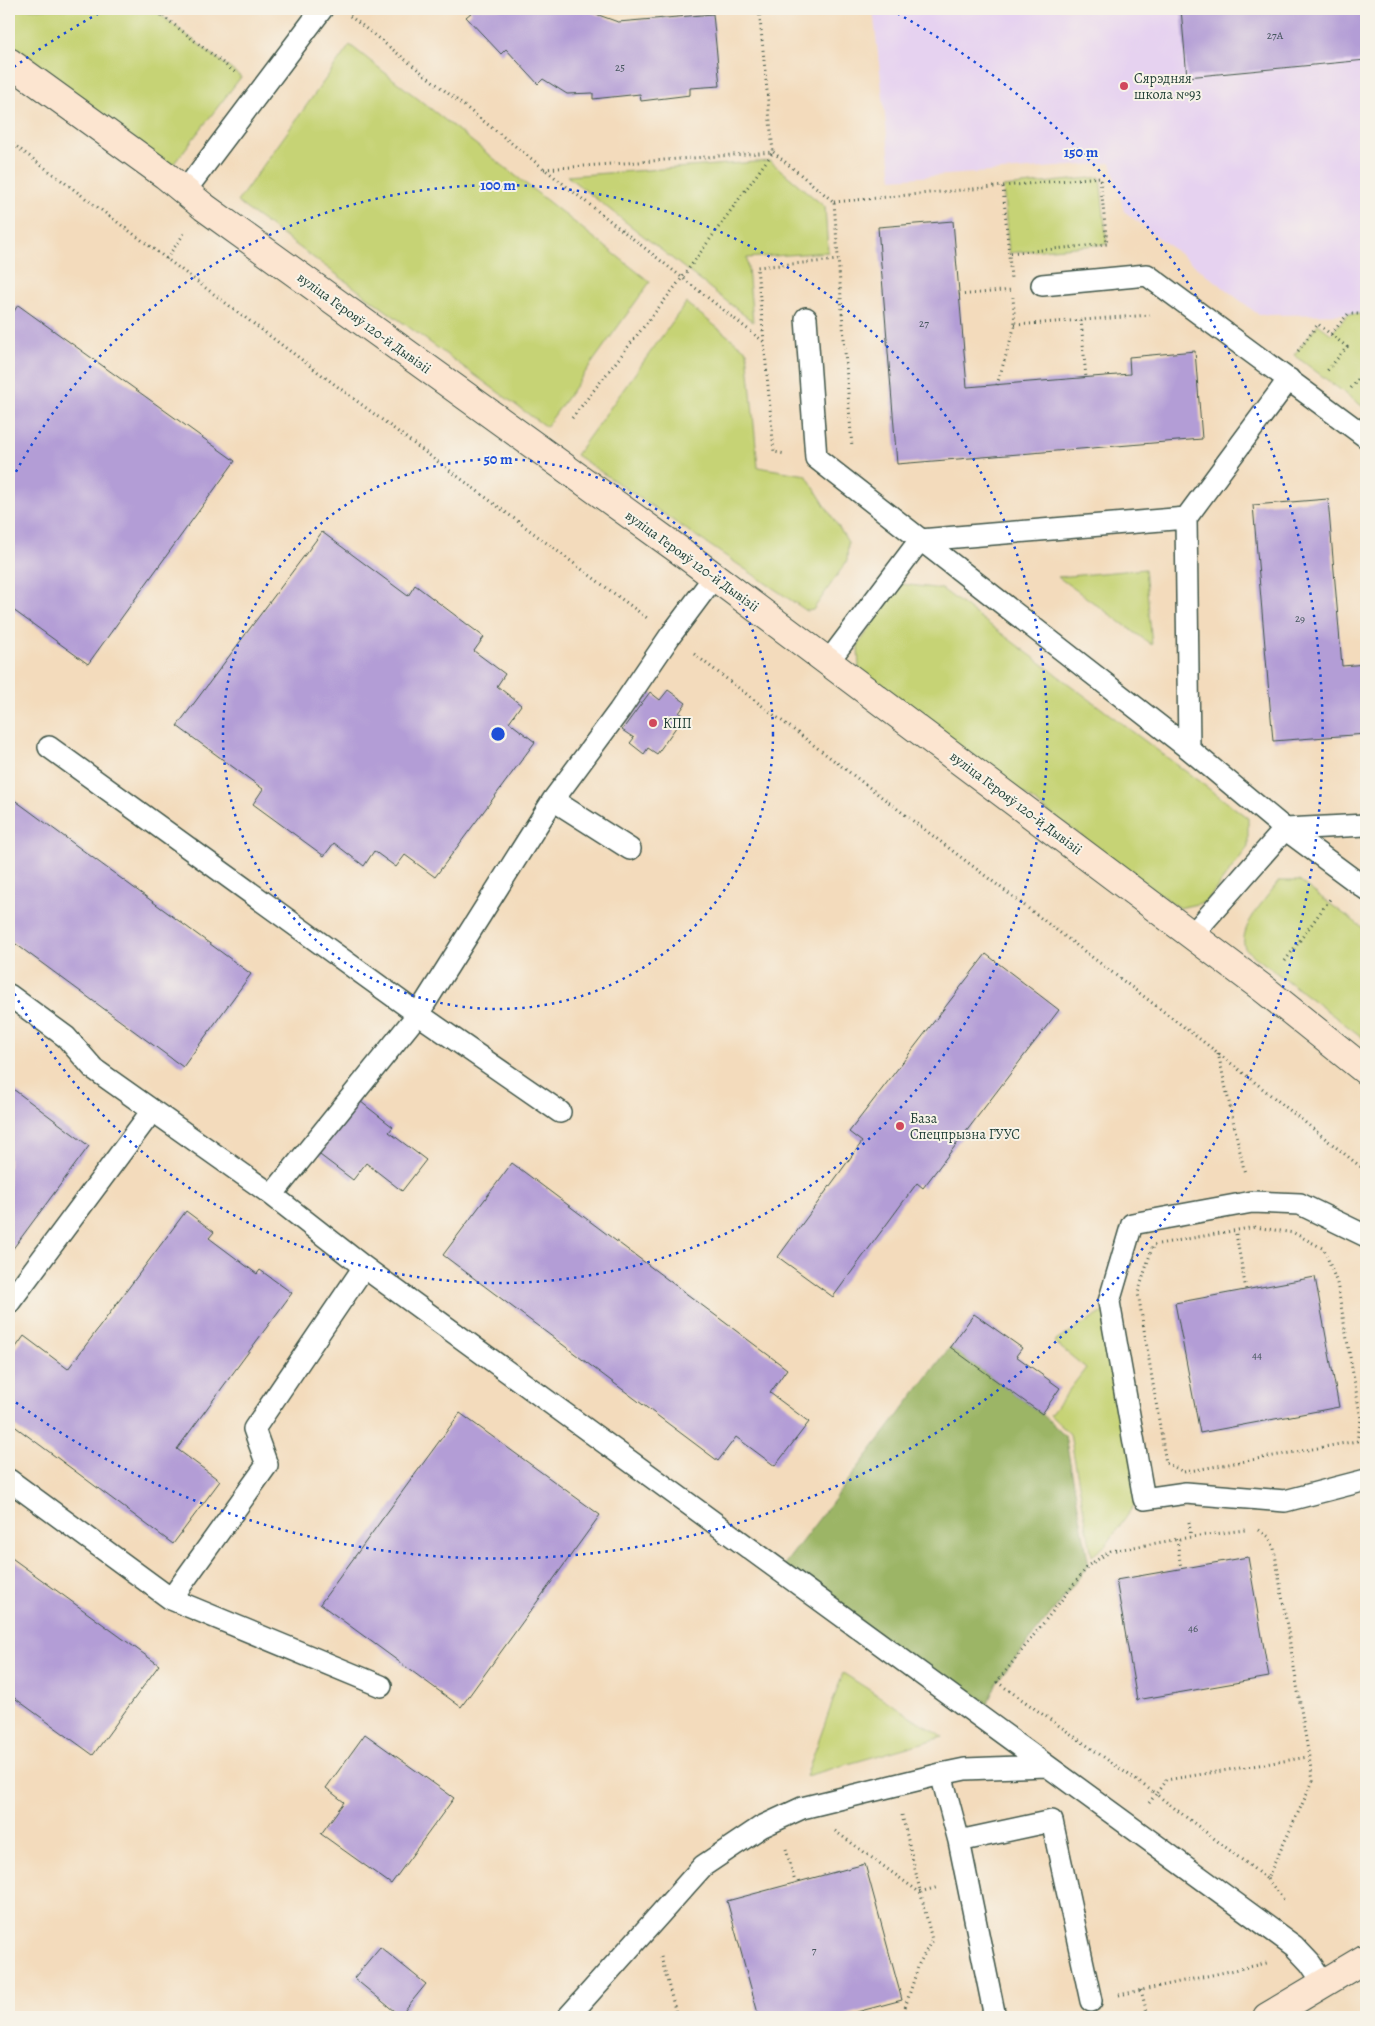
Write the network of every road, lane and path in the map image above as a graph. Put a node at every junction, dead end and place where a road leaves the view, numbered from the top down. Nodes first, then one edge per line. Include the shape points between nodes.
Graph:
1 (152, 9) edge
2 (168, 9) edge
3 (322, 9) edge
4 (662, 9) edge
5 (759, 9) edge
6 (345, 12) dead end
7 (163, 16) junction
8 (662, 19) dead end
9 (9, 62) edge
10 (241, 77) dead end
11 (9, 141) edge
12 (773, 152) junction
13 (544, 168) junction
14 (1003, 187) junction
15 (185, 190) junction
16 (834, 202) junction
17 (1009, 253) junction
18 (838, 260) junction
19 (682, 278) junction
20 (1042, 285) dead end
21 (1012, 290) junction
22 (959, 295) dead end
23 (1366, 314) edge
24 (1158, 315) dead end
25 (806, 318) dead end
26 (1081, 320) junction
27 (1015, 325) junction
28 (1330, 334) junction
29 (764, 342) junction
30 (1294, 355) dead end
31 (1366, 369) edge
32 (1323, 376) dead end
33 (1086, 378) dead end
34 (1289, 380) junction
35 (997, 385) dead end
36 (1346, 394) dead end
37 (572, 418) dead end
38 (1366, 437) edge
39 (853, 454) dead end
40 (816, 458) junction
41 (1186, 518) junction
42 (920, 540) junction
43 (714, 577) junction
44 (670, 636) junction
45 (828, 662) junction
46 (49, 747) dead end
47 (1189, 749) junction
48 (552, 800) junction
49 (1366, 825) edge
50 (1286, 829) junction
51 (630, 849) dead end
52 (1348, 875) junction
53 (1366, 889) edge
54 (1192, 935) junction
55 (1285, 962) dead end
56 (9, 996) edge
57 (418, 1014) junction
58 (1218, 1053) junction
59 (1366, 1070) edge
60 (152, 1111) junction
61 (560, 1112) dead end
62 (1366, 1171) edge
63 (272, 1195) junction
64 (1252, 1202) junction
65 (1255, 1227) junction
66 (1235, 1231) junction
67 (1366, 1236) edge
68 (364, 1267) junction
69 (1246, 1290) dead end
70 (9, 1303) edge
71 (9, 1480) edge
72 (1366, 1480) edge
73 (1177, 1539) junction
74 (1181, 1569) dead end
75 (171, 1598) junction
76 (381, 1686) dead end
77 (1308, 1758) junction
78 (1047, 1766) junction
79 (941, 1774) junction
80 (895, 1785) junction
81 (1156, 1794) junction
82 (802, 1808) junction
83 (959, 1841) junction
84 (967, 1880) junction
85 (919, 1892) junction
86 (647, 1929) junction
87 (1304, 1955) junction
88 (1366, 1958) edge
89 (1323, 1982) junction
90 (1141, 1990) junction
91 (1091, 2001) joint
92 (568, 2017) edge
93 (677, 2017) edge
94 (902, 2017) edge
95 (995, 2017) edge
96 (1148, 2017) edge
97 (1267, 2017) edge

1 - 7 path
2 - 7 path
3 - 15 lane
4 - 8 path
5 - 12 path
6 - 13 path
7 - 10 path
9 - 15 street, вуліца Герояў 120-й Дывізіі
11 - 44 path
12 - 13 path
12 - 16 path
12 - 19 path
13 - 19 path
14 - 16 path
14 - 17 path
14 - 17 path via 1100,177 1107,244
15 - 43 street, вуліца Герояў 120-й Дывізіі via 220,219
16 - 18 path
17 - 21 path
18 - 29 path via 757,267
18 - 39 path
19 - 29 path
19 - 37 path
20 - 34 lane via 1147,275
21 - 22 path
21 - 27 path
23 - 28 path via 1348,314
24 - 26 path
25 - 40 lane
26 - 27 path
26 - 33 path
27 - 35 path
28 - 30 path via 1318,324
28 - 32 path via 1347,347
29 - 40 path via 774,452
31 - 36 path
34 - 38 lane
34 - 41 lane
40 - 42 lane
41 - 42 lane
41 - 47 lane
42 - 45 lane
42 - 47 lane
43 - 44 lane
43 - 45 street, вуліца Герояў 120-й Дывізіі
44 - 48 lane
44 - 58 path
45 - 54 street, вуліца Герояў 120-й Дывізіі
46 - 57 lane
47 - 50 lane
48 - 51 lane
48 - 57 lane
49 - 50 lane
50 - 52 lane
50 - 54 lane
52 - 53 lane
52 - 55 path
54 - 59 street, вуліца Герояў 120-й Дывізіі
56 - 60 lane via 66,1037 94,1069
57 - 61 lane
57 - 63 lane
58 - 62 path
58 - 64 path
60 - 63 lane
60 - 70 lane
63 - 68 lane
64 - 65 path
64 - 67 lane via 1300,1204
64 - 72 lane via 1132,1224 1109,1302 1144,1499 1186,1493 1285,1501
65 - 66 path
65 - 66 path via 1294,1233 1324,1250 1337,1283 1361,1419 1357,1441 1184,1472 1166,1463 1138,1294 1154,1245
66 - 69 path
68 - 75 lane via 254,1429 267,1465
68 - 78 lane
71 - 75 lane
73 - 74 path
73 - 77 path via 1254,1529 1262,1531 1273,1542
73 - 81 path via 1111,1552 1089,1565 997,1682
75 - 76 lane
77 - 81 path via 1166,1780
77 - 81 path via 1312,1781 1267,1878
78 - 79 lane via 965,1768
78 - 87 lane
79 - 80 lane
79 - 83 lane
80 - 82 lane
80 - 85 path
82 - 85 path
82 - 86 lane via 761,1827 703,1866
83 - 84 lane
83 - 91 lane via 1052,1821
84 - 85 path
84 - 95 lane
85 - 94 path via 932,1940 919,1964
86 - 92 lane
86 - 93 path via 656,1937
87 - 89 lane
87 - 90 path
88 - 89 street
89 - 97 street
90 - 91 path
90 - 96 path

